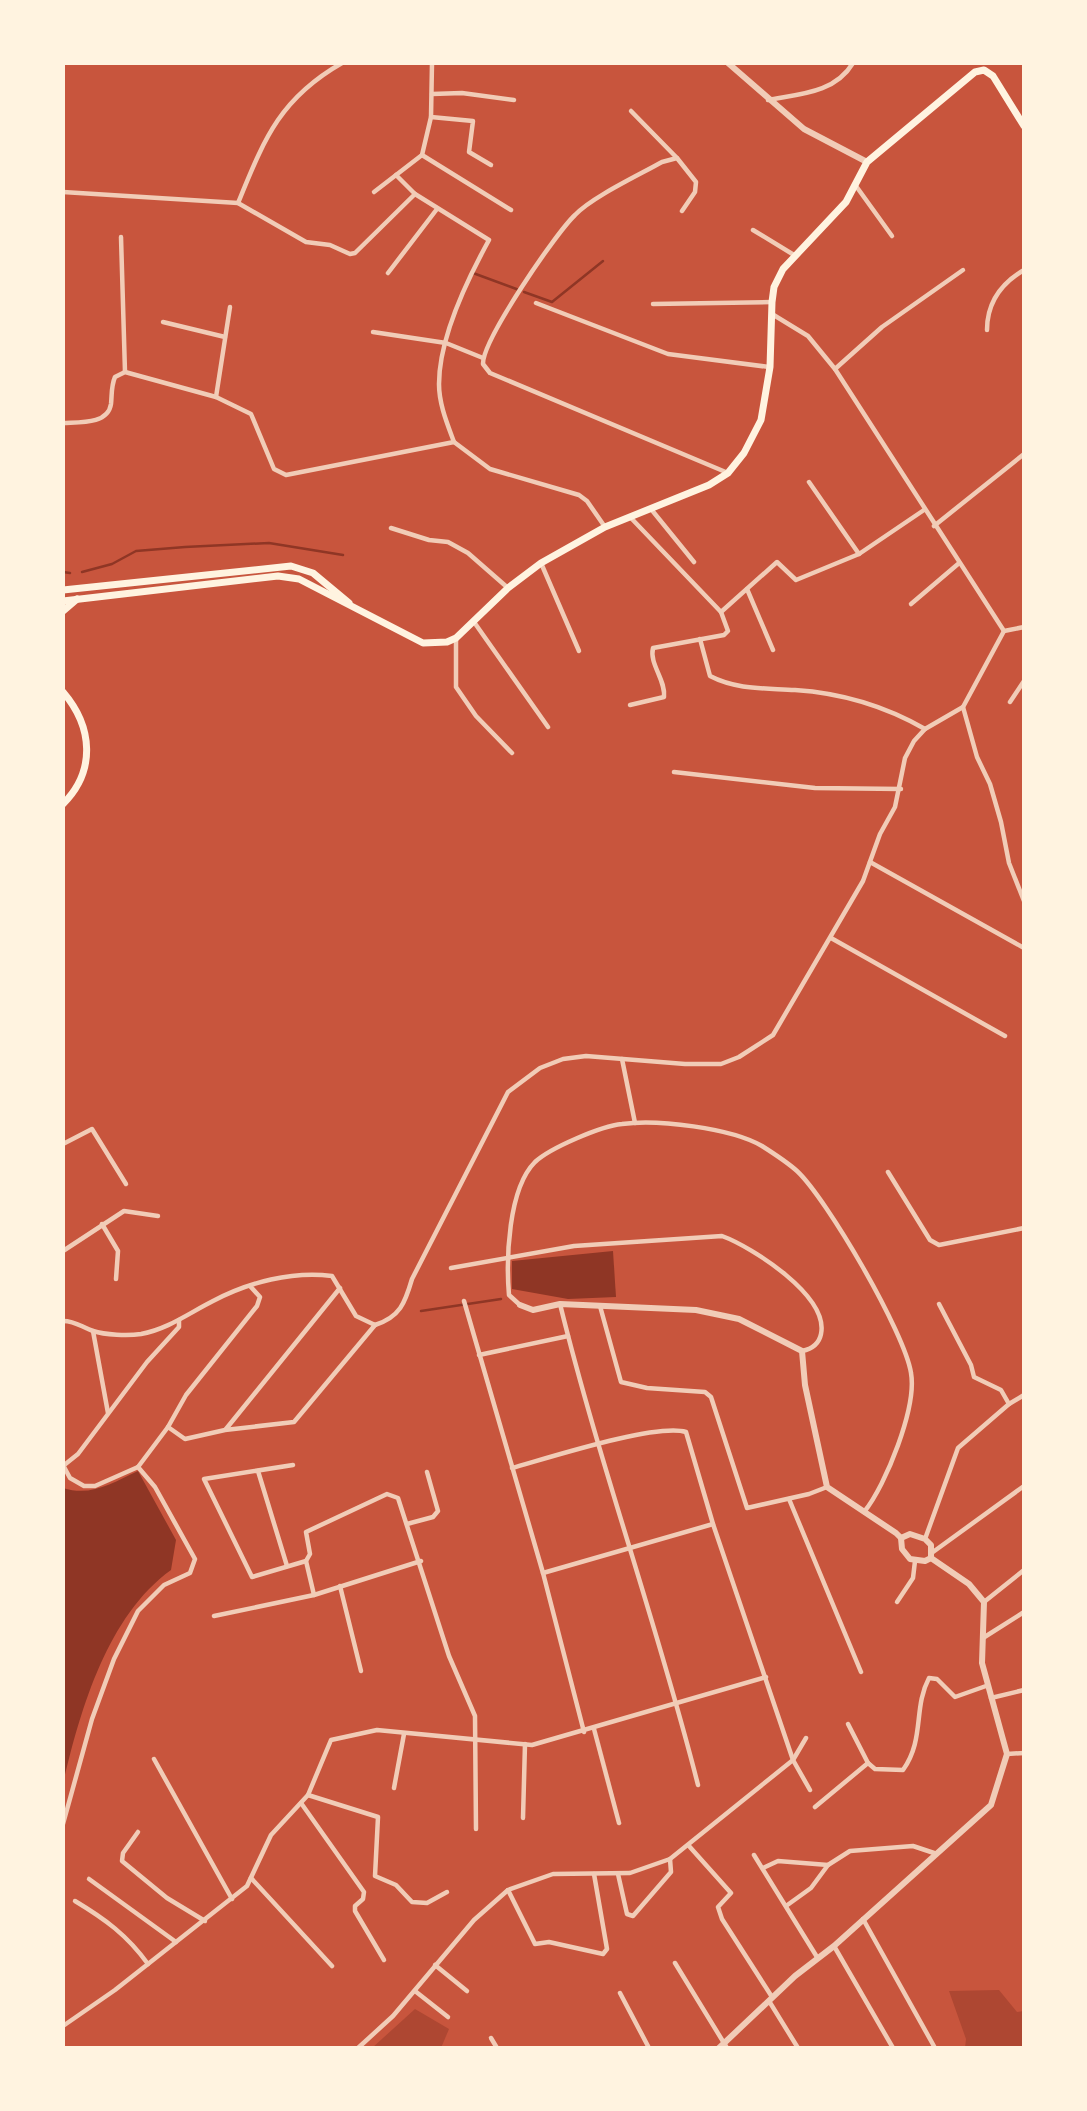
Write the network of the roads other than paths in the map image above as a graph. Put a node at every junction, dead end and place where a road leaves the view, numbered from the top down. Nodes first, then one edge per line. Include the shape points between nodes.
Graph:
1 (342, 63) edge
2 (432, 63) edge
3 (728, 63) edge
4 (853, 63) edge
5 (986, 66) edge
6 (432, 94) junction
7 (514, 100) dead end
8 (768, 100) junction
9 (631, 111) dead end
10 (431, 117) junction
11 (1024, 126) edge
12 (422, 155) junction
13 (677, 158) junction
14 (867, 162) junction
15 (491, 164) dead end
16 (396, 175) junction
17 (856, 186) junction
18 (63, 192) edge
19 (374, 192) dead end
20 (415, 194) junction
21 (238, 203) junction
22 (437, 209) junction
23 (511, 210) dead end
24 (682, 211) dead end
25 (752, 230) dead end
26 (892, 236) dead end
27 (121, 237) dead end
28 (794, 255) junction
29 (962, 270) dead end
30 (1024, 270) edge
31 (388, 273) dead end
32 (772, 302) junction
33 (536, 303) dead end
34 (653, 304) dead end
35 (230, 307) dead end
36 (772, 314) junction
37 (163, 322) dead end
38 (987, 330) dead end
39 (373, 332) dead end
40 (225, 337) junction
41 (446, 343) junction
42 (483, 358) junction
43 (770, 368) junction
44 (835, 369) junction
45 (125, 372) junction
46 (215, 397) junction
47 (63, 423) edge
48 (454, 442) junction
49 (1024, 454) edge
50 (728, 473) junction
51 (809, 482) dead end
52 (651, 509) junction
53 (924, 510) junction
54 (631, 517) junction
55 (934, 526) junction
56 (605, 527) junction
57 (391, 528) dead end
58 (859, 554) junction
59 (694, 562) dead end
60 (541, 563) junction
61 (958, 564) junction
62 (508, 588) junction
63 (747, 589) junction
64 (63, 590) edge
65 (78, 599) junction
66 (63, 601) edge
67 (911, 604) dead end
68 (357, 610) junction
69 (63, 611) edge
70 (721, 612) junction
71 (474, 622) junction
72 (1024, 627) edge
73 (1004, 631) junction
74 (456, 638) junction
75 (700, 639) junction
76 (773, 650) dead end
77 (579, 651) dead end
78 (1024, 681) edge
79 (63, 692) edge
80 (1010, 702) dead end
81 (629, 705) dead end
82 (963, 707) junction
83 (548, 727) dead end
84 (925, 729) junction
85 (512, 752) dead end
86 (674, 772) dead end
87 (901, 789) junction
88 (63, 804) edge
89 (870, 862) junction
90 (1024, 901) edge
91 (831, 938) junction
92 (1024, 948) edge
93 (1005, 1036) dead end
94 (622, 1059) junction
95 (635, 1123) junction
96 (63, 1144) edge
97 (888, 1172) dead end
98 (126, 1184) dead end
99 (158, 1216) dead end
100 (102, 1224) junction
101 (1024, 1228) edge
102 (63, 1251) edge
103 (508, 1256) junction
104 (451, 1268) dead end
105 (116, 1279) dead end
106 (250, 1286) junction
107 (340, 1288) junction
108 (465, 1304) dead end
109 (560, 1304) junction
110 (939, 1304) dead end
111 (520, 1305) joint
112 (599, 1305) junction
113 (179, 1320) junction
114 (63, 1321) edge
115 (375, 1325) junction
116 (93, 1331) junction
117 (568, 1336) junction
118 (802, 1351) junction
119 (479, 1355) junction
120 (1024, 1395) edge
121 (1009, 1404) junction
122 (108, 1414) junction
123 (168, 1427) junction
124 (225, 1430) junction
125 (598, 1446) junction
126 (63, 1465) edge
127 (293, 1465) dead end
128 (138, 1467) junction
129 (512, 1468) junction
130 (258, 1471) junction
131 (426, 1472) dead end
132 (1024, 1486) edge
133 (827, 1487) junction
134 (789, 1499) junction
135 (864, 1513) junction
136 (407, 1524) junction
137 (713, 1524) junction
138 (901, 1538) junction
139 (925, 1539) junction
140 (629, 1548) junction
141 (932, 1555) junction
142 (306, 1561) junction
143 (421, 1561) junction
144 (915, 1561) junction
145 (286, 1566) junction
146 (1024, 1570) edge
147 (543, 1573) junction
148 (340, 1586) junction
149 (314, 1595) junction
150 (897, 1602) dead end
151 (984, 1602) junction
152 (1024, 1612) edge
153 (214, 1616) dead end
154 (982, 1639) junction
155 (361, 1671) dead end
156 (861, 1672) dead end
157 (766, 1677) junction
158 (986, 1686) junction
159 (1024, 1690) edge
160 (990, 1699) junction
161 (677, 1704) junction
162 (848, 1724) dead end
163 (594, 1729) junction
164 (584, 1732) junction
165 (404, 1733) junction
166 (806, 1738) dead end
167 (477, 1741) junction
168 (525, 1744) junction
169 (1024, 1753) edge
170 (1007, 1754) junction
171 (154, 1759) dead end
172 (793, 1760) junction
173 (868, 1763) junction
174 (698, 1785) dead end
175 (394, 1788) dead end
176 (810, 1790) dead end
177 (309, 1795) junction
178 (301, 1802) junction
179 (815, 1807) dead end
180 (523, 1818) dead end
181 (619, 1823) dead end
182 (63, 1824) edge
183 (476, 1829) dead end
184 (138, 1832) dead end
185 (689, 1846) junction
186 (934, 1853) junction
187 (754, 1855) dead end
188 (670, 1859) junction
189 (828, 1865) junction
190 (763, 1868) junction
191 (594, 1874) junction
192 (618, 1874) junction
193 (251, 1878) junction
194 (89, 1879) dead end
195 (508, 1890) junction
196 (447, 1892) dead end
197 (232, 1899) junction
198 (75, 1901) dead end
199 (786, 1906) junction
200 (863, 1919) junction
201 (205, 1921) junction
202 (176, 1942) junction
203 (834, 1946) junction
204 (817, 1957) junction
205 (384, 1960) dead end
206 (675, 1963) dead end
207 (148, 1964) junction
208 (435, 1965) junction
209 (332, 1966) dead end
210 (467, 1990) dead end
211 (415, 1991) junction
212 (620, 1993) dead end
213 (770, 1998) junction
214 (448, 2017) dead end
215 (63, 2026) edge
216 (491, 2038) dead end
217 (724, 2047) edge
218 (358, 2048) edge
219 (497, 2048) edge
220 (649, 2048) edge
221 (798, 2048) edge
222 (893, 2048) edge
223 (935, 2048) edge

1 - 21 street via 287,107 271,127
2 - 6 street
3 - 8 street
4 - 8 street via 834,84
5 - 11 main road
5 - 14 main road
6 - 7 street
6 - 10 street
8 - 14 street via 804,129
9 - 13 street
10 - 12 street
10 - 15 street via 473,121 469,152
12 - 16 street
12 - 23 street
13 - 24 street via 696,182
13 - 42 street via 662,162 576,213 534,267
14 - 17 main road
16 - 19 street
16 - 20 street
17 - 26 street
17 - 28 main road
18 - 21 street
20 - 21 street via 350,254 306,242
20 - 22 street
22 - 31 street
22 - 41 street via 489,240 467,278
25 - 28 street
27 - 45 street
28 - 32 main road via 774,287
29 - 44 street via 882,327
30 - 38 street via 1008,279 997,293
32 - 34 street
32 - 36 main road
33 - 43 street via 668,354
35 - 40 street
36 - 43 main road
36 - 44 street via 808,336
37 - 40 street
39 - 41 street
40 - 46 street
41 - 42 street
41 - 48 street via 439,384 441,406
42 - 50 street via 490,373
43 - 50 main road via 761,420
44 - 53 street
45 - 46 street
45 - 47 street via 115,377 106,415
46 - 48 street via 251,414 274,469 286,475
48 - 56 street via 490,469 579,495
49 - 55 street
50 - 52 main road
51 - 58 street
52 - 54 main road
52 - 59 street
53 - 55 street
53 - 58 street
54 - 56 main road
54 - 70 street
55 - 61 street
56 - 60 main road
57 - 62 street via 448,542
58 - 63 street via 796,580 777,562
60 - 62 main road
60 - 77 street
61 - 67 street
61 - 73 street
62 - 71 main road
63 - 70 street
63 - 76 street
64 - 68 main road via 291,566 313,573
65 - 66 main road
65 - 68 main road via 278,576 299,579
65 - 69 main road
68 - 74 main road via 422,643
70 - 75 street via 728,631
71 - 74 main road
71 - 83 street
72 - 73 street
73 - 82 street
74 - 85 street via 456,687 476,716
75 - 81 street via 653,648 664,697
75 - 84 street via 710,676 723,682 853,698
78 - 80 street
79 - 88 main road via 87,734 86,765 78,788
82 - 84 street
82 - 90 street
84 - 87 street via 905,758
86 - 87 street via 815,788
87 - 89 street
89 - 91 street
89 - 92 street
91 - 93 street
91 - 94 street via 772,1035 739,1057 721,1063 685,1064
94 - 95 street
94 - 115 street via 563,1059 540,1068 508,1091 412,1279 403,1309
95 - 103 street via 588,1135 534,1163 519,1189
95 - 135 street via 699,1126 759,1144 797,1171 889,1314 908,1357 912,1390 884,1476
96 - 98 street via 92,1129
97 - 101 street via 930,1240 939,1245
99 - 100 street via 124,1211
100 - 102 street
100 - 105 street via 118,1251
103 - 104 street
103 - 111 street via 509,1295
103 - 118 street via 574,1246 722,1236 756,1255 810,1298 822,1329 820,1340
106 - 107 street via 306,1273 332,1276
106 - 113 street
106 - 123 street via 260,1297 257,1306 186,1395
107 - 115 street via 356,1316
107 - 124 street
108 - 119 street
109 - 111 street via 533,1310
109 - 112 street
109 - 117 street
110 - 121 street via 974,1377 1001,1390
112 - 118 street via 718,1313
112 - 134 street via 621,1382 705,1392 711,1397 747,1508
113 - 116 street via 138,1334
113 - 122 street via 179,1327
114 - 116 street
115 - 124 street via 294,1422
116 - 122 street
117 - 119 street
117 - 125 street
118 - 133 street
119 - 129 street
120 - 121 street
121 - 139 street via 958,1448
122 - 126 street via 78,1454
123 - 124 street via 184,1439
123 - 128 street
125 - 129 street
125 - 137 street via 665,1429 686,1432
125 - 140 street
126 - 128 street via 71,1478 84,1486 95,1486
127 - 130 street
128 - 182 street via 155,1487 195,1559 190,1573 164,1585 138,1611 114,1659
129 - 147 street
130 - 145 street
130 - 145 street via 204,1479 252,1577
131 - 136 street via 438,1511 433,1517
132 - 141 street
133 - 134 street
133 - 135 street
134 - 156 street
135 - 138 street
136 - 142 street via 398,1498 387,1494 306,1532 310,1554
136 - 143 street
137 - 140 street
137 - 157 street
138 - 139 street via 910,1534
138 - 144 street via 905,1555
139 - 141 street
140 - 147 street
140 - 161 street
141 - 144 street
141 - 151 street
142 - 145 street
142 - 149 street
143 - 148 street
143 - 167 street via 449,1656 475,1716
144 - 150 street via 913,1578
146 - 151 street
147 - 164 street
148 - 149 street
148 - 155 street
149 - 153 street
151 - 154 street
152 - 154 street
154 - 158 street
157 - 161 street
157 - 172 street
158 - 160 street
158 - 173 street via 955,1697 937,1679 929,1678 923,1689 918,1740 903,1770 875,1769
159 - 160 street
160 - 170 street
161 - 163 street
161 - 174 street
162 - 173 street
163 - 164 street
163 - 181 street
164 - 168 street
165 - 167 street
165 - 175 street
165 - 177 street via 377,1730 331,1740
166 - 172 street
167 - 168 street
167 - 183 street
168 - 180 street
169 - 170 street
170 - 186 street via 991,1805
171 - 197 street
172 - 176 street
172 - 185 street
173 - 179 street
177 - 178 street
177 - 196 street via 378,1817 375,1876 396,1885 412,1902 428,1903
178 - 193 street via 271,1835
178 - 205 street via 364,1892 355,1911
184 - 201 street via 122,1861 167,1898
185 - 188 street
185 - 213 street via 731,1893 718,1907 722,1919
186 - 189 street via 913,1846 873,1847 850,1851
186 - 200 street
187 - 190 street
188 - 192 street
188 - 192 street via 671,1872 633,1916 627,1914
189 - 190 street via 778,1861
189 - 199 street via 811,1888
190 - 199 street
191 - 192 street
191 - 195 street via 553,1874
191 - 195 street via 606,1937 603,1954 549,1942 535,1944
193 - 197 street
193 - 209 street
194 - 202 street
195 - 208 street
197 - 201 street
198 - 207 street via 113,1924
199 - 204 street
200 - 203 street
200 - 223 street
201 - 202 street
202 - 207 street
203 - 204 street
203 - 222 street
204 - 213 street
206 - 217 street
207 - 215 street
208 - 210 street
208 - 211 street
211 - 214 street
211 - 218 street
212 - 220 street
213 - 217 street
213 - 221 street
216 - 219 street

